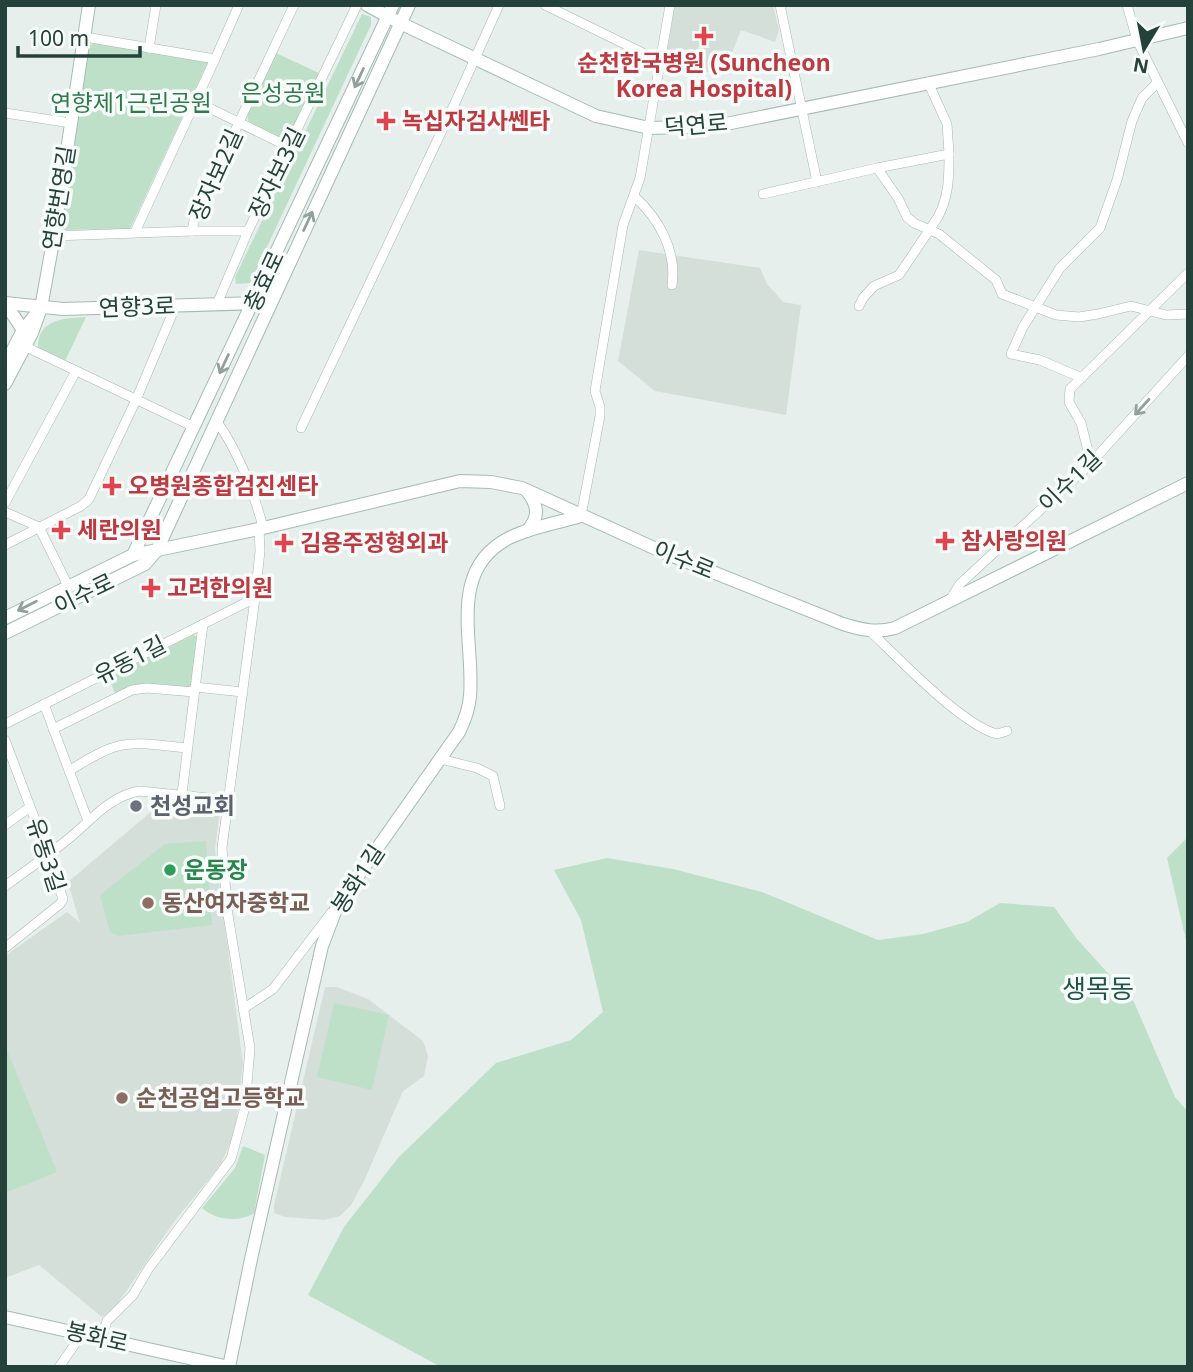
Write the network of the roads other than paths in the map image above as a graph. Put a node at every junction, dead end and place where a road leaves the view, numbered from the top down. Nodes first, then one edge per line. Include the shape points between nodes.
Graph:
1 (89, 5) edge
2 (156, 5) edge
3 (239, 5) edge
4 (295, 5) edge
5 (357, 5) edge
6 (368, 5) edge
7 (409, 5) edge
8 (499, 5) edge
9 (545, 5) edge
10 (670, 5) edge
11 (780, 5) edge
12 (1127, 5) edge
13 (391, 11) edge
14 (400, 23) junction
15 (1188, 29) edge
16 (85, 37) junction
17 (1137, 40) junction
18 (149, 48) junction
19 (215, 59) junction
20 (474, 59) junction
21 (661, 59) junction
22 (928, 82) junction
23 (1157, 83) junction
24 (195, 101) junction
25 (801, 108) junction
26 (5, 113) edge
27 (1176, 120) junction
28 (239, 122) junction
29 (71, 124) junction
30 (1188, 124) edge
31 (649, 128) junction
32 (1188, 143) edge
33 (289, 147) junction
34 (949, 154) junction
35 (877, 168) junction
36 (817, 182) junction
37 (763, 194) dead end
38 (635, 197) junction
39 (929, 229) junction
40 (192, 231) junction
41 (248, 231) junction
42 (135, 232) junction
43 (54, 236) junction
44 (1188, 273) edge
45 (672, 285) dead end
46 (254, 302) junction
47 (5, 303) edge
48 (217, 304) junction
49 (176, 305) junction
50 (269, 305) junction
51 (859, 306) dead end
52 (1036, 307) junction
53 (41, 308) junction
54 (62, 309) junction
55 (1151, 311) junction
56 (1188, 314) edge
57 (27, 332) junction
58 (21, 345) junction
59 (1188, 356) edge
60 (5, 365) edge
61 (76, 371) junction
62 (1082, 378) junction
63 (5, 384) edge
64 (136, 400) junction
65 (216, 420) junction
66 (194, 427) junction
67 (302, 428) dead end
68 (1091, 463) junction
69 (1188, 483) edge
70 (526, 491) junction
71 (5, 503) edge
72 (5, 512) edge
73 (581, 516) junction
74 (171, 523) junction
75 (39, 527) junction
76 (261, 528) junction
77 (527, 531) junction
78 (184, 544) junction
79 (5, 545) edge
80 (157, 550) junction
81 (133, 555) junction
82 (68, 586) junction
83 (256, 598) junction
84 (948, 602) junction
85 (5, 618) edge
86 (203, 624) junction
87 (870, 631) junction
88 (5, 633) edge
89 (195, 690) junction
90 (243, 692) junction
91 (44, 704) junction
92 (5, 724) edge
93 (53, 729) junction
94 (1007, 730) dead end
95 (5, 740) edge
96 (187, 748) junction
97 (440, 759) junction
98 (69, 771) junction
99 (182, 794) junction
100 (228, 800) junction
101 (500, 806) dead end
102 (30, 807) junction
103 (88, 821) junction
104 (5, 825) edge
105 (48, 854) junction
106 (5, 886) edge
107 (338, 904) junction
108 (5, 948) edge
109 (243, 1009) junction
110 (5, 1317) edge
111 (82, 1334) junction
112 (101, 1338) junction
113 (59, 1367) edge
114 (229, 1367) edge

1 - 16 main road, 연향번영길
2 - 18 street
3 - 19 street
4 - 28 street, 장자보2길
5 - 33 street, 장자보3길
6 - 13 main road, 덕연로
7 - 14 main road, 충효로
8 - 20 street
9 - 21 street
10 - 21 street
11 - 25 street
12 - 17 street
13 - 14 main road, 덕연로
13 -> 46 main road, 충효로
14 - 20 main road, 덕연로
50 -> 14 main road, 충효로
15 - 17 main road, 덕연로
16 - 18 street
16 - 29 main road, 연향번영길
17 - 22 main road, 덕연로
17 - 23 street
18 - 19 street
19 - 24 street
20 - 31 main road, 덕연로 via 579,110
20 - 67 street
21 - 31 street
22 - 25 main road, 덕연로
22 - 34 street via 947,124
23 - 27 street
23 - 52 street via 1142,98 1132,121 1100,228 1059,268
24 - 28 street
24 - 42 street
25 - 31 main road, 덕연로 via 716,126
25 - 36 street
26 - 29 street
27 - 30 street
27 - 32 street
28 - 33 street
28 - 40 street, 장자보2길
29 - 43 main road, 연향번영길
31 - 38 street
33 - 41 street, 장자보3길
34 - 35 street
34 - 39 street via 946,197
35 - 36 street
35 - 39 street via 907,217
36 - 37 street
38 - 45 street via 655,219 668,245
38 - 73 street via 623,225 595,391 600,416
39 - 51 street via 899,275 874,286
39 - 52 street via 996,279 1002,294
40 - 41 street
40 - 42 street
41 - 48 street, 장자보3길
42 - 43 street
43 - 53 main road, 연향번영길
44 - 55 street
46 - 48 main road, 연향3로
46 - 50 main road, 연향3로
46 -> 66 main road, 충효로
47 - 53 main road, 연향3로
47 - 57 main road
48 - 49 main road, 연향3로
49 - 54 main road, 연향3로
49 - 64 street
50 - 65 main road, 충효로
52 - 55 street via 1079,317 1131,306
52 - 62 street via 1011,354 1040,360
53 - 54 main road, 연향3로
53 - 57 main road, 연향번영길
54 - 57 main road
55 - 56 street
55 - 62 street
57 - 58 main road, 연향번영길
58 - 60 main road, 연향번영길
58 - 61 street
58 - 63 main road, 연향번영길
59 -> 68 street, 이수1길
61 - 64 street
61 - 71 street
62 - 68 street via 1070,389 1069,402 1081,423
64 - 66 street
64 - 75 street via 89,499
65 - 74 main road, 충효로
65 - 76 street via 257,502
66 - 81 main road, 충효로
68 - 84 street, 이수1길 via 960,584
69 - 84 main road
70 - 73 main road, 이수로
70 - 76 main road, 이수로 via 460,481
70 - 77 main road via 537,513
72 - 75 street
73 - 77 main road, 봉화1길
73 - 87 main road, 이수로
74 - 78 main road via 174,540
74 - 80 main road, 충효로
75 - 79 street
75 - 82 street
76 - 78 main road, 이수로
76 - 83 street
77 - 97 main road, 봉화1길 via 495,547 483,560 471,587 466,718
78 - 80 main road, 이수로
80 - 81 main road, 이수로
80 - 88 main road, 이수로 via 145,564
81 - 82 main road, 이수로
82 -> 85 main road, 이수로
83 - 86 street, 유동1길
83 - 90 street
84 - 87 main road via 895,628
86 - 89 street
86 - 91 street, 유동1길
87 - 94 street via 979,726 997,734
89 - 90 street
89 - 93 street via 132,690
89 - 96 street
90 - 100 street
91 - 92 street, 유동1길
91 - 93 street
93 - 98 street
95 - 102 street, 유동3길
96 - 98 street via 117,744
96 - 99 street
97 - 101 street via 493,776
97 - 107 main road, 봉화1길
98 - 103 street
99 - 100 street
99 - 103 street via 126,794
100 - 109 street via 222,848
102 - 104 street
102 - 105 street, 유동3길
103 - 105 street
105 - 106 street
105 - 108 street, 유동3길 via 63,899
107 - 109 street via 273,989
107 - 114 main road, 봉화1길 via 322,946
109 - 112 street via 249,1070 232,1159 132,1295 107,1321
110 - 111 main road, 봉화로
111 - 112 main road, 봉화로
111 - 113 street
112 - 114 main road, 봉화로

